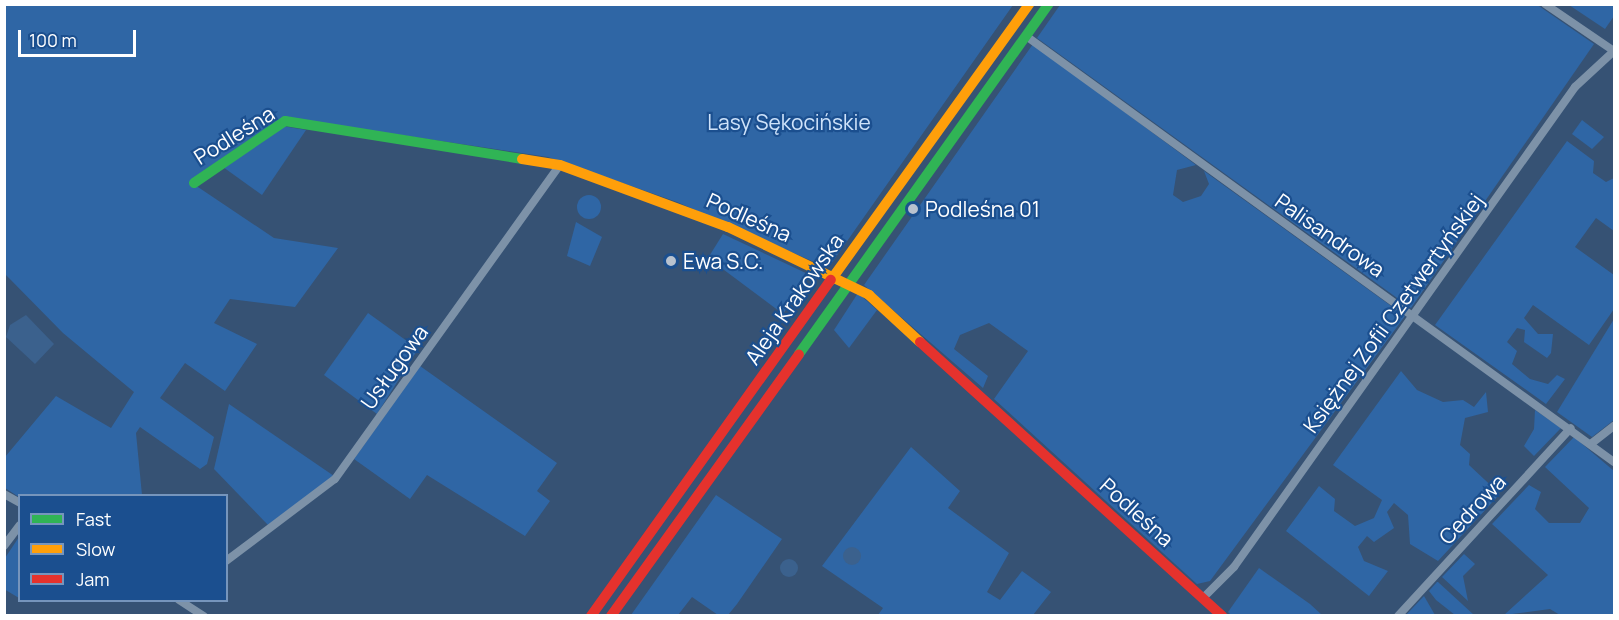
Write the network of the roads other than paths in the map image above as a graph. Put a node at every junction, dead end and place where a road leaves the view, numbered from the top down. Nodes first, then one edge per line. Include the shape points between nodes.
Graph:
1 (1029, 4) edge
2 (1049, 4) edge
3 (1545, 4) edge
4 (1026, 36) junction
5 (1614, 51) edge
6 (560, 165) junction
7 (195, 183) dead end
8 (833, 276) junction
9 (851, 283) junction
10 (1413, 315) junction
11 (1614, 426) edge
12 (1571, 428) junction
13 (1592, 443) junction
14 (1614, 462) edge
15 (4, 494) edge
16 (18, 502) edge
17 (18, 528) edge
18 (4, 546) edge
19 (228, 559) edge
20 (1203, 598) junction
21 (182, 602) edge
22 (1214, 613) edge
23 (204, 615) edge
24 (591, 615) edge
25 (611, 615) edge
26 (1398, 615) edge

1 - 8 main road, Aleja Krakowska
2 - 4 main road, Aleja Krakowska
3 - 5 street
4 - 9 main road, Aleja Krakowska
4 - 10 street, Palisandrowa
5 - 10 street, Księżnej Zofii Czetwertyńskiej via 1575,87
6 - 7 main road, Podleśna via 285,121
6 - 8 main road, Podleśna via 728,227
6 - 19 street, Usługowa via 335,479
8 - 9 main road, Podleśna
8 - 24 main road, Aleja Krakowska
9 - 20 main road, Podleśna
9 - 25 main road, Aleja Krakowska
10 - 12 street, Palisandrowa
10 - 20 street, Księżnej Zofii Czetwertyńskiej via 1234,567
11 - 13 street
12 - 13 street, Palisandrowa
12 - 26 street, Cedrowa
13 - 14 street, Palisandrowa
15 - 16 street
17 - 18 street
20 - 22 main road, Podleśna
21 - 23 street

